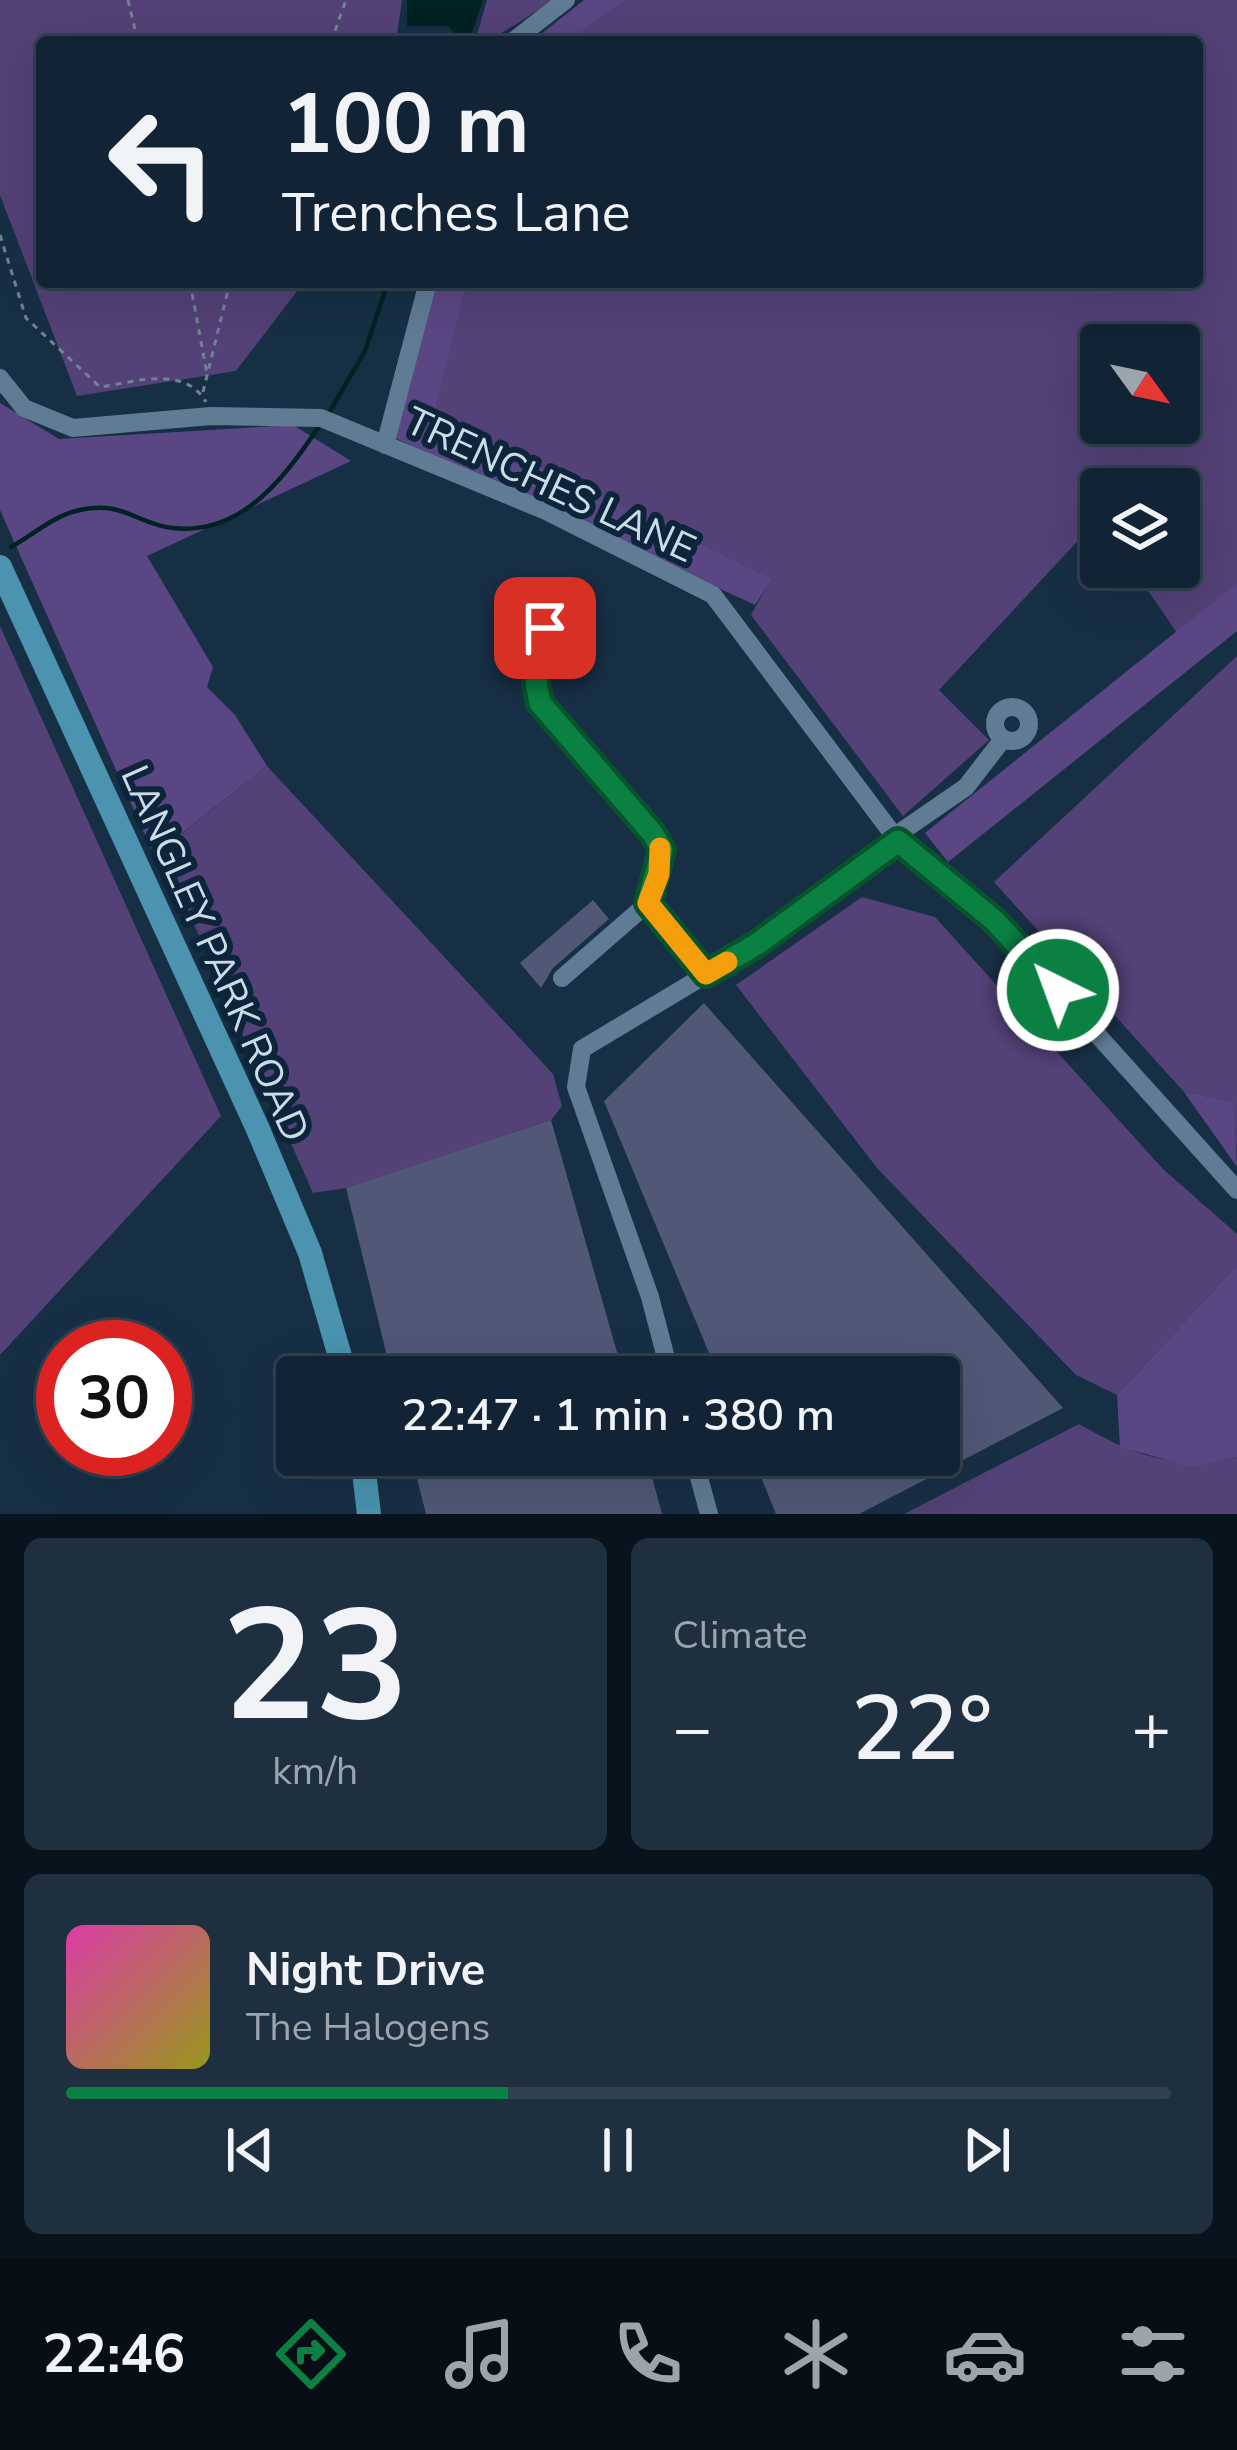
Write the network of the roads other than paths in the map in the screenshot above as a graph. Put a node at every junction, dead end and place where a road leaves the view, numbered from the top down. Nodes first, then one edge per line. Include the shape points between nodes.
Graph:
1 (566, 0) edge
2 (520, 36) edge
3 (426, 288) edge
4 (0, 378) edge
5 (385, 445) junction
6 (0, 567) edge
7 (545, 628) dead end
8 (1004, 739) dead end
9 (896, 839) junction
10 (648, 903) junction
11 (706, 974) junction
12 (562, 978) dead end
13 (1237, 1190) edge
14 (340, 1356) edge
15 (665, 1356) edge
16 (364, 1476) edge
17 (699, 1476) edge
18 (369, 1514) edge
19 (709, 1514) edge

1 - 2 street
3 - 5 street
4 - 5 street, TRENCHES LANE via 24,408 73,428 212,416 325,420
5 - 9 street, TRENCHES LANE via 545,511 712,595
6 - 14 main road, LANGLEY PARK ROAD via 257,1127 310,1253
7 - 10 street via 540,703 662,850
8 - 9 street via 966,787
9 - 11 street
9 - 13 street, TRENCHES LANE via 995,921
10 - 11 street
10 - 12 street
11 - 15 street via 581,1049 576,1087
16 - 18 main road
17 - 19 street

